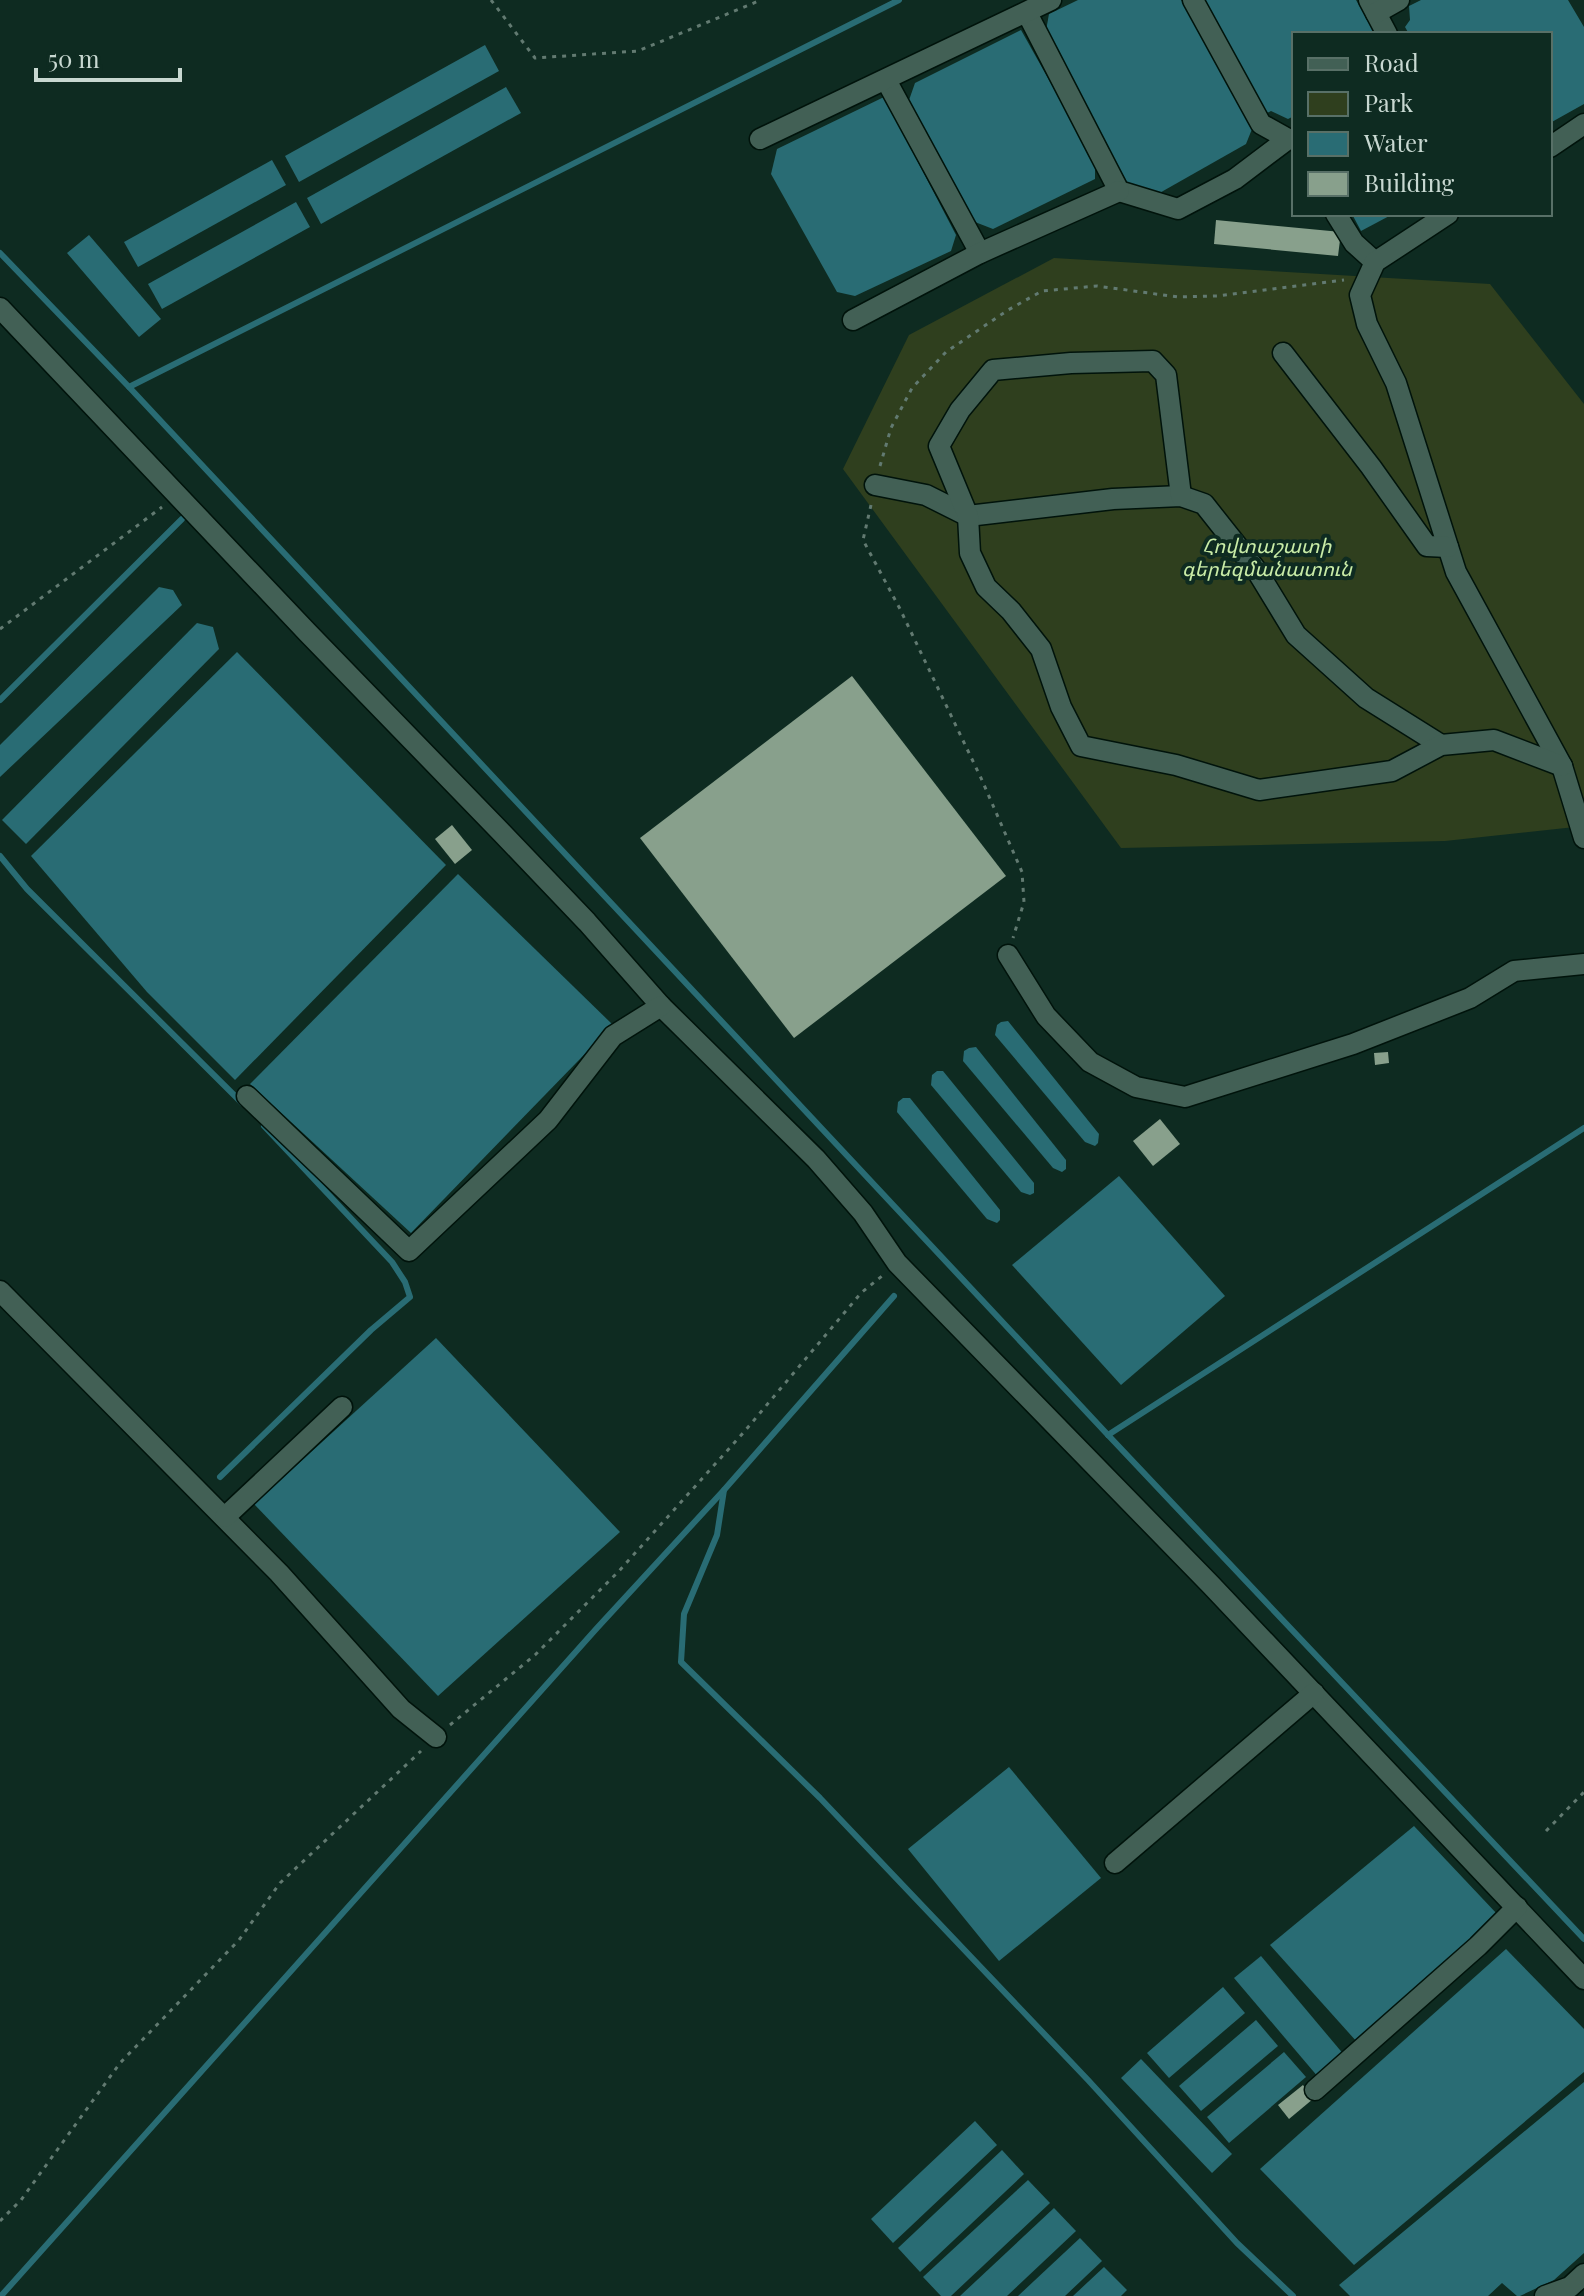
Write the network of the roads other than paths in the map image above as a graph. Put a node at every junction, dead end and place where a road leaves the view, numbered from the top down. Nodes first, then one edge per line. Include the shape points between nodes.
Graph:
1 (1051, 0) edge
2 (1193, 0) edge
3 (1399, 0) edge
4 (1373, 6) edge
5 (1027, 13) junction
6 (1386, 32) edge
7 (886, 80) junction
8 (1584, 124) edge
9 (760, 139) dead end
10 (1292, 141) edge
11 (1552, 146) edge
12 (1119, 191) junction
13 (1337, 216) edge
14 (1445, 216) edge
15 (980, 253) junction
16 (1375, 262) junction
17 (0, 308) edge
18 (853, 320) dead end
19 (1283, 353) dead end
20 (875, 485) dead end
21 (1181, 496) junction
22 (968, 516) junction
23 (1448, 547) junction
24 (1441, 745) junction
25 (1562, 766) junction
26 (1584, 838) edge
27 (1008, 955) dead end
28 (1584, 964) edge
29 (661, 1006) junction
30 (247, 1096) dead end
31 (0, 1291) edge
32 (342, 1407) dead end
33 (225, 1517) junction
34 (1314, 1693) junction
35 (436, 1737) dead end
36 (1115, 1863) dead end
37 (1517, 1907) junction
38 (1584, 1979) edge
39 (1315, 2090) dead end
40 (1578, 2286) edge
41 (1545, 2296) edge

1 - 5 lane
2 - 10 lane via 1261,124
3 - 4 lane
4 - 6 lane
5 - 7 lane
5 - 12 lane
7 - 9 lane
7 - 15 lane
8 - 11 lane
10 - 12 lane via 1178,209
12 - 15 lane
13 - 16 lane via 1354,243
14 - 16 lane
15 - 18 lane
16 - 23 lane via 1360,295 1367,324 1396,383
17 - 29 lane
19 - 23 lane via 1427,546
20 - 22 lane via 926,495
21 - 22 lane
21 - 22 lane via 1166,375 1153,361 993,370 939,446
21 - 24 lane via 1204,504 1257,571 1296,635 1366,698
22 - 24 lane via 970,553 986,587 1041,649 1081,746 1176,765 1259,790 1392,771
23 - 25 lane via 1456,572
24 - 25 lane via 1494,740
25 - 26 lane
27 - 28 lane via 1046,1016 1090,1062 1136,1087 1185,1097 1353,1044 1470,998 1514,971
29 - 30 lane via 613,1036 548,1120 409,1251
29 - 34 lane via 816,1159 897,1263
31 - 33 lane
32 - 33 lane
33 - 35 lane via 401,1709
34 - 36 lane
34 - 37 lane
37 - 38 lane
37 - 39 lane
40 - 41 lane

